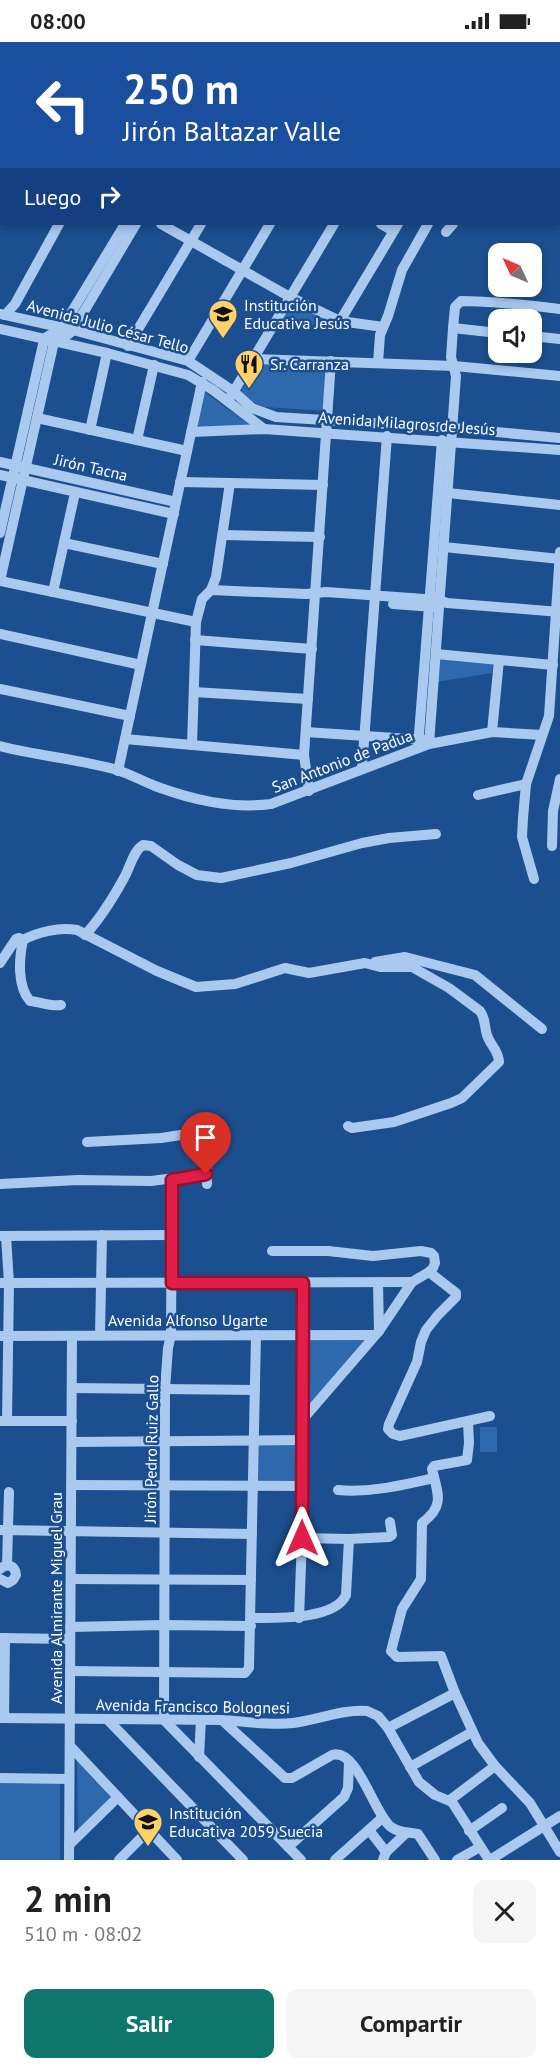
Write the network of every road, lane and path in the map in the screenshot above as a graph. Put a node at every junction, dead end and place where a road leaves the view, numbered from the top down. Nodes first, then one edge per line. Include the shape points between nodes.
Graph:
1 (58, 225) edge
2 (124, 225) edge
3 (135, 225) edge
4 (163, 225) edge
5 (200, 225) edge
6 (269, 225) edge
7 (333, 225) edge
8 (427, 225) edge
9 (396, 227) edge
10 (191, 241) junction
11 (242, 270) junction
12 (290, 297) junction
13 (560, 309) edge
14 (2, 315) edge
15 (340, 321) junction
16 (383, 327) junction
17 (453, 328) junction
18 (0, 329) edge
19 (67, 329) junction
20 (488, 332) edge
21 (542, 337) edge
22 (560, 339) edge
23 (49, 341) junction
24 (128, 346) junction
25 (107, 353) junction
26 (254, 360) junction
27 (188, 361) junction
28 (331, 362) junction
29 (378, 363) junction
30 (154, 365) junction
31 (454, 366) junction
32 (560, 376) edge
33 (202, 382) junction
34 (230, 396) junction
35 (265, 414) joint
36 (37, 418) junction
37 (327, 420) junction
38 (259, 426) junction
39 (453, 428) junction
40 (90, 430) junction
41 (191, 432) junction
42 (327, 432) junction
43 (387, 436) junction
44 (560, 438) edge
45 (137, 440) junction
46 (447, 441) junction
47 (560, 450) edge
48 (187, 451) junction
49 (0, 462) edge
50 (20, 466) junction
51 (0, 475) edge
52 (18, 479) junction
53 (180, 482) junction
54 (230, 483) junction
55 (323, 485) junction
56 (75, 493) junction
57 (448, 493) junction
58 (176, 502) junction
59 (560, 505) edge
60 (174, 514) junction
61 (0, 530) edge
62 (223, 535) junction
63 (320, 537) junction
64 (64, 543) junction
65 (444, 547) junction
66 (560, 552) edge
67 (560, 559) edge
68 (163, 564) junction
69 (0, 581) edge
70 (211, 590) junction
71 (53, 592) junction
72 (315, 594) junction
73 (375, 599) junction
74 (436, 603) junction
75 (557, 611) edge
76 (152, 613) junction
77 (196, 622) junction
78 (0, 634) edge
79 (195, 640) junction
80 (557, 643) edge
81 (312, 649) junction
82 (436, 654) junction
83 (499, 660) junction
84 (553, 664) junction
85 (141, 665) junction
86 (0, 689) edge
87 (194, 692) junction
88 (308, 699) junction
89 (130, 716) junction
90 (306, 732) junction
91 (492, 732) junction
92 (542, 735) junction
93 (365, 736) junction
94 (125, 739) junction
95 (424, 742) junction
96 (192, 744) junction
97 (0, 746) edge
98 (16, 750) junction
99 (0, 753) edge
100 (304, 756) junction
101 (362, 768) junction
102 (118, 771) junction
103 (560, 779) edge
104 (526, 784) junction
105 (309, 791) junction
106 (478, 795) dead end
107 (436, 834) dead end
108 (552, 846) dead end
109 (534, 879) dead end
110 (85, 934) junction
111 (23, 940) junction
112 (0, 963) edge
113 (365, 963) junction
114 (61, 1005) dead end
115 (542, 1029) dead end
116 (348, 1126) dead end
117 (87, 1142) dead end
118 (172, 1180) junction
119 (0, 1184) edge
120 (102, 1235) junction
121 (172, 1235) junction
122 (3, 1236) edge
123 (272, 1251) dead end
124 (429, 1272) junction
125 (412, 1282) junction
126 (4, 1283) edge
127 (101, 1283) junction
128 (172, 1283) junction
129 (303, 1283) junction
130 (378, 1283) junction
131 (377, 1333) junction
132 (72, 1335) junction
133 (100, 1335) junction
134 (171, 1335) junction
135 (256, 1335) junction
136 (303, 1335) junction
137 (4, 1336) edge
138 (72, 1388) junction
139 (165, 1389) junction
140 (255, 1390) junction
141 (490, 1416) dead end
142 (303, 1419) junction
143 (4, 1421) edge
144 (72, 1421) junction
145 (468, 1422) junction
146 (254, 1440) junction
147 (302, 1440) junction
148 (165, 1441) junction
149 (72, 1442) junction
150 (434, 1478) junction
151 (71, 1485) junction
152 (165, 1486) junction
153 (253, 1486) junction
154 (302, 1486) junction
155 (338, 1490) dead end
156 (9, 1492) dead end
157 (390, 1522) dead end
158 (4, 1530) edge
159 (71, 1531) junction
160 (165, 1532) junction
161 (252, 1534) junction
162 (302, 1538) junction
163 (349, 1539) junction
164 (3, 1567) edge
165 (0, 1579) edge
166 (71, 1580) junction
167 (164, 1580) junction
168 (251, 1580) junction
169 (299, 1618) junction
170 (252, 1622) junction
171 (164, 1625) junction
172 (70, 1633) junction
173 (3, 1638) edge
174 (70, 1671) junction
175 (164, 1672) junction
176 (455, 1693) junction
177 (2, 1718) edge
178 (70, 1719) junction
179 (107, 1719) junction
180 (164, 1720) junction
181 (201, 1720) junction
182 (222, 1720) junction
183 (388, 1728) junction
184 (472, 1732) junction
185 (70, 1746) junction
186 (200, 1757) junction
187 (349, 1761) junction
188 (410, 1767) junction
189 (495, 1767) junction
190 (0, 1778) edge
191 (69, 1779) junction
192 (117, 1797) junction
193 (450, 1800) junction
194 (502, 1808) dead end
195 (560, 1816) edge
196 (382, 1818) junction
197 (544, 1826) junction
198 (149, 1830) junction
199 (369, 1830) junction
200 (469, 1831) junction
201 (406, 1833) junction
202 (69, 1845) junction
203 (288, 1846) junction
204 (480, 1847) junction
205 (560, 1852) edge
206 (384, 1856) edge
207 (69, 1860) edge
208 (119, 1860) edge
209 (177, 1860) edge
210 (243, 1860) edge
211 (301, 1860) edge
212 (335, 1860) edge
213 (435, 1860) edge
214 (457, 1860) edge
215 (489, 1860) edge

1 - 14 street via 15,304
2 - 19 street
3 - 19 street
4 - 10 street
5 - 10 street
6 - 11 street
7 - 12 street
8 - 16 street via 406,261
9 - 15 street
10 - 11 street
10 - 24 street
11 - 12 street
11 - 27 street
12 - 15 street
12 - 26 street
13 - 17 street via 461,301 455,307
14 - 19 street, Avenida Julio César Tello
15 - 16 street
16 - 29 street
17 - 20 street
17 - 31 street
18 - 23 street, Avenida Julio César Tello
19 - 23 street via 69,334
19 - 24 street, Avenida Julio César Tello
21 - 22 street
23 - 25 street, Avenida Julio César Tello
23 - 36 street
23 - 50 street
24 - 27 street, Avenida Julio César Tello
25 - 30 street, Avenida Julio César Tello
25 - 40 street
26 - 28 street
26 - 34 street
27 - 34 street, Avenida Julio César Tello
28 - 29 street
28 - 37 street
29 - 31 street
30 - 33 street, Avenida Julio César Tello
30 - 45 street
31 - 32 street
31 - 39 street
33 - 34 street, Avenida Julio César Tello
33 - 41 street
34 - 35 street, Avenida Julio César Tello
34 - 38 street, Avenida Julio César Tello
35 - 37 street, Avenida Milagros de Jesús
36 - 40 street
36 - 50 street
37 - 39 street, Avenida Milagros de Jesús
37 - 42 street
38 - 41 street, Avenida Milagros de Jesús
38 - 42 street, Avenida Milagros de Jesús
39 - 44 street, Avenida Milagros de Jesús
39 - 46 street
40 - 45 street
41 - 48 street
42 - 43 street, Avenida Milagros de Jesús
42 - 55 street
43 - 46 street, Avenida Milagros de Jesús
43 - 73 street
45 - 48 street
46 - 47 street, Avenida Milagros de Jesús
46 - 57 street
46 - 74 street
48 - 53 street
49 - 50 street, Jirón Tacna
50 - 52 street
50 - 58 street, Jirón Tacna
51 - 52 street
52 - 56 street
52 - 61 street
52 - 69 street
53 - 54 street
53 - 58 street
54 - 55 street
54 - 62 street
55 - 63 street
56 - 60 street
56 - 64 street
57 - 59 street
57 - 65 street
58 - 60 street
60 - 68 street
62 - 63 street
62 - 70 street
63 - 72 street
64 - 68 street
64 - 71 street
65 - 67 street
65 - 74 street
66 - 67 street
67 - 75 street
68 - 76 street
69 - 71 street
70 - 72 street
70 - 77 street via 202,599
71 - 76 street
72 - 73 street via 324,598
72 - 81 street
73 - 74 street
73 - 93 street
74 - 75 street
74 - 82 street
74 - 95 street
75 - 80 street
76 - 77 street
76 - 85 street
77 - 79 street
78 - 85 street
79 - 81 street
79 - 87 street
80 - 84 street
81 - 88 street
82 - 83 street
82 - 95 street
83 - 84 street
83 - 91 street
84 - 92 street via 549,716
85 - 89 street
86 - 89 street
87 - 88 street
87 - 96 street
88 - 90 street
89 - 94 street
90 - 93 street
90 - 100 street
91 - 92 street, San Antonio de Padua
91 - 95 street, San Antonio de Padua
92 - 104 street
93 - 95 street
93 - 101 street
94 - 96 street
94 - 102 street
95 - 101 street, San Antonio de Padua
96 - 100 street
97 - 98 street, San Antonio de Padua
98 - 99 street, San Antonio de Padua
98 - 102 street, San Antonio de Padua via 70,758
100 - 105 street
101 - 105 street, San Antonio de Padua
102 - 105 street, San Antonio de Padua via 208,802 247,807 272,804
103 - 108 street via 552,812
104 - 106 street
104 - 109 street via 522,837
107 - 110 street via 362,843 221,878 197,875 151,846 143,845 98,920
110 - 111 street via 65,929 37,933
110 - 113 street via 196,987 235,984 285,968 309,973
111 - 112 street via 16,939
111 - 114 street via 21,979 25,996 30,1001
113 - 115 street via 405,957 465,971
113 - 116 street via 412,967 449,988 484,1016 486,1034 499,1062 462,1098 394,1122
117 - 118 street via 207,1131 206,1179
118 - 119 street
118 - 121 street, Jirón Pedro Ruiz Gallo
120 - 121 street
120 - 122 street
120 - 127 street
121 - 128 street, Jirón Pedro Ruiz Gallo
122 - 126 street
123 - 124 street via 373,1256 421,1251 434,1256 435,1263
124 - 125 street
124 - 145 street via 457,1295 426,1330 417,1362 388,1429 400,1436
125 - 130 street
125 - 131 street
126 - 127 street
126 - 137 street
127 - 128 street
127 - 133 street
128 - 129 street
128 - 134 street, Jirón Pedro Ruiz Gallo
129 - 130 street
129 - 136 street
130 - 131 street
131 - 136 street, Avenida Alfonso Ugarte
131 - 142 street
132 - 133 street, Avenida Alfonso Ugarte
132 - 137 street, Avenida Alfonso Ugarte
132 - 138 street, Avenida Almirante Miguel Grau
133 - 134 street, Avenida Alfonso Ugarte
134 - 135 street, Avenida Alfonso Ugarte
134 - 139 street, Jirón Pedro Ruiz Gallo
135 - 136 street, Avenida Alfonso Ugarte
135 - 140 street
136 - 142 street
137 - 143 street
138 - 139 street
138 - 144 street, Avenida Almirante Miguel Grau
139 - 140 street
139 - 148 street, Jirón Pedro Ruiz Gallo
140 - 146 street
141 - 145 street
142 - 147 street
143 - 144 street
144 - 149 street, Avenida Almirante Miguel Grau
145 - 150 street via 468,1458 434,1466
146 - 147 street
146 - 148 street
146 - 153 street
147 - 154 street
148 - 149 street
148 - 152 street, Jirón Pedro Ruiz Gallo
149 - 151 street, Avenida Almirante Miguel Grau
150 - 155 street via 384,1488
150 - 176 street via 438,1504 421,1526 421,1579 402,1610 391,1651 397,1657 441,1656
151 - 152 street
151 - 159 street, Avenida Almirante Miguel Grau
152 - 153 street
152 - 160 street, Jirón Pedro Ruiz Gallo
153 - 154 street
153 - 161 street
154 - 162 street
156 - 158 street
157 - 163 street via 389,1538
158 - 159 street
158 - 164 street
159 - 160 street
159 - 166 street, Avenida Almirante Miguel Grau
160 - 161 street
160 - 167 street, Jirón Pedro Ruiz Gallo
161 - 168 street
162 - 163 street
162 - 169 street
163 - 169 street via 345,1599
164 - 165 street via 15,1569 15,1578 8,1583
166 - 167 street
166 - 172 street, Avenida Almirante Miguel Grau
167 - 168 street
167 - 171 street, Jirón Pedro Ruiz Gallo
168 - 170 street
169 - 170 street
170 - 171 street
170 - 175 street via 249,1668 244,1673
171 - 172 street
171 - 175 street, Jirón Pedro Ruiz Gallo
172 - 173 street
172 - 174 street, Avenida Almirante Miguel Grau
173 - 177 street
174 - 175 street
174 - 178 street, Avenida Almirante Miguel Grau
175 - 180 street, Jirón Pedro Ruiz Gallo
176 - 183 street
176 - 184 street
177 - 178 street, Avenida Francisco Bolognesi
178 - 179 street, Avenida Francisco Bolognesi
178 - 185 street, Avenida Almirante Miguel Grau
179 - 180 street, Avenida Francisco Bolognesi
179 - 210 street
180 - 181 street, Avenida Francisco Bolognesi
180 - 186 street
181 - 182 street, Avenida Francisco Bolognesi
181 - 186 street
182 - 183 street, Avenida Francisco Bolognesi via 285,1724 362,1710 378,1716
182 - 187 street via 285,1778 337,1754
183 - 188 street, Avenida Francisco Bolognesi
184 - 188 street
184 - 189 street
185 - 191 street, Avenida Almirante Miguel Grau
185 - 192 street
186 - 203 street
187 - 196 street
187 - 203 street via 344,1797
188 - 193 street, Avenida Francisco Bolognesi via 428,1790
189 - 193 street
189 - 197 street via 530,1803
190 - 191 street
191 - 202 street, Avenida Almirante Miguel Grau
192 - 198 street
192 - 202 street
193 - 200 street
194 - 200 street
195 - 197 street
196 - 199 street
196 - 201 street via 393,1829
197 - 205 street
197 - 215 street
198 - 208 street
198 - 209 street
199 - 206 street
199 - 212 street
200 - 204 street
201 - 206 street
201 - 213 street via 420,1836
202 - 207 street, Avenida Almirante Miguel Grau
203 - 211 street
204 - 214 street
204 - 215 street

